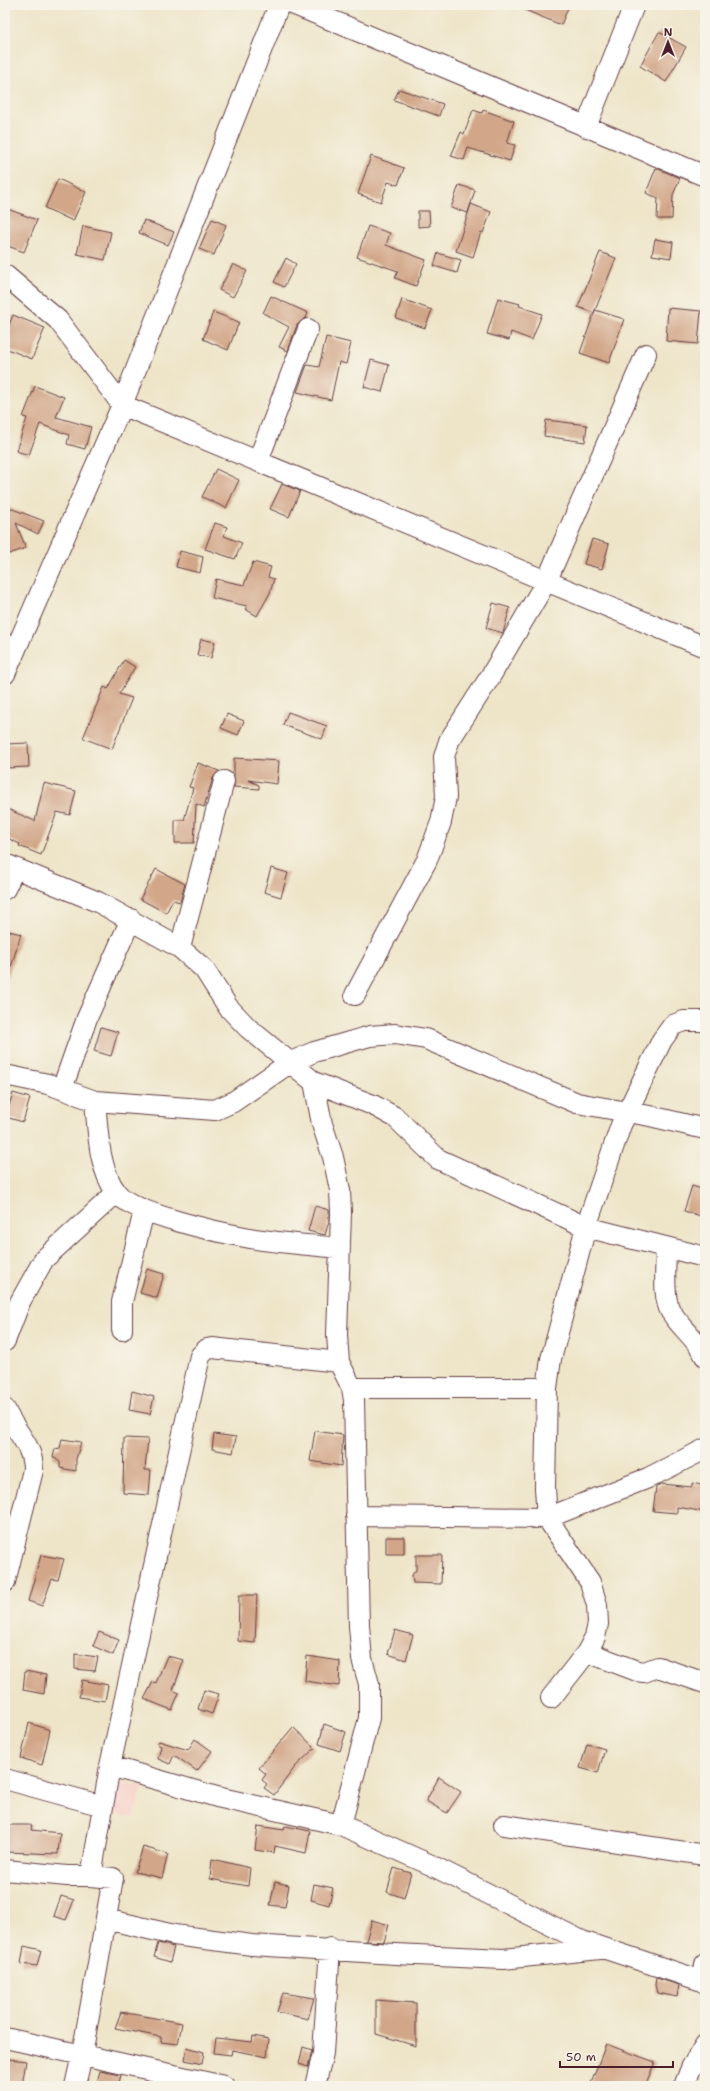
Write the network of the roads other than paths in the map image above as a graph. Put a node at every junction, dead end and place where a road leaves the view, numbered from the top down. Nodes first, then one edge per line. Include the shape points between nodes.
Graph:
1 (279, 5) edge
2 (295, 5) edge
3 (633, 8) dead end
4 (586, 126) junction
5 (705, 176) edge
6 (5, 275) edge
7 (308, 329) dead end
8 (646, 354) dead end
9 (122, 405) junction
10 (258, 461) junction
11 (547, 580) junction
12 (705, 647) edge
13 (5, 674) edge
14 (224, 781) dead end
15 (10, 866) edge
16 (5, 889) edge
17 (131, 919) junction
18 (180, 948) junction
19 (355, 995) dead end
20 (705, 1022) edge
21 (291, 1062) junction
22 (5, 1075) edge
23 (314, 1082) junction
24 (62, 1089) junction
25 (96, 1101) junction
26 (626, 1113) junction
27 (705, 1129) edge
28 (116, 1193) junction
29 (144, 1211) junction
30 (586, 1227) junction
31 (340, 1248) junction
32 (666, 1248) junction
33 (705, 1257) edge
34 (122, 1330) dead end
35 (5, 1341) edge
36 (705, 1356) edge
37 (339, 1362) junction
38 (352, 1388) junction
39 (547, 1388) junction
40 (5, 1409) edge
41 (705, 1449) edge
42 (356, 1516) junction
43 (547, 1518) junction
44 (5, 1582) edge
45 (587, 1652) junction
46 (705, 1683) edge
47 (551, 1698) dead end
48 (110, 1766) junction
49 (5, 1778) edge
50 (103, 1806) junction
51 (341, 1825) junction
52 (504, 1825) dead end
53 (705, 1855) edge
54 (5, 1870) edge
55 (91, 1876) junction
56 (106, 1919) junction
57 (330, 1948) junction
58 (603, 1949) junction
59 (704, 1978) edge
60 (5, 2038) edge
61 (705, 2044) edge
62 (82, 2055) junction
63 (75, 2086) edge
64 (224, 2086) edge
65 (315, 2086) edge
66 (684, 2086) edge

1 - 9 street
2 - 4 street
3 - 4 street
4 - 5 street
6 - 9 street via 58,320
7 - 10 street
8 - 11 street
9 - 10 street
9 - 13 street
10 - 11 street
11 - 12 street
11 - 19 street via 449,741 444,757 446,797 441,822 427,860
14 - 18 street
15 - 16 street
15 - 17 street via 98,902
17 - 18 street
17 - 24 street via 87,1018
18 - 21 street via 204,969 228,1007 248,1028
20 - 26 street via 684,1021 673,1025 662,1040
21 - 23 street
21 - 25 street via 234,1102 215,1110
21 - 26 street via 339,1044 370,1036 395,1034 426,1040 577,1103
22 - 24 street
23 - 30 street via 373,1105 395,1117 444,1162
23 - 31 street via 322,1124 333,1156 340,1190
24 - 25 street
25 - 28 street via 104,1166
26 - 27 street
26 - 30 street
28 - 29 street
28 - 35 street via 44,1259 20,1302
29 - 31 street via 249,1238
29 - 34 street via 122,1302
30 - 32 street
30 - 39 street via 551,1359
31 - 37 street via 337,1335
32 - 33 street
32 - 36 street via 666,1288 670,1312 702,1349
37 - 38 street
37 - 48 street via 212,1348 200,1356
38 - 39 street
38 - 42 street
39 - 43 street
40 - 44 street via 31,1451 33,1470
41 - 43 street via 648,1478
42 - 43 street
42 - 51 street via 359,1626 362,1659 369,1684 368,1718
43 - 45 street via 590,1582 597,1605 598,1624
45 - 46 street via 637,1671 644,1672 658,1667
45 - 47 street
48 - 50 street
48 - 51 street via 217,1797
49 - 50 street
50 - 55 street
51 - 58 street via 431,1865 582,1941
52 - 53 street
54 - 55 street
55 - 56 street via 113,1878
56 - 57 street via 174,1935 252,1945
56 - 62 street
57 - 58 street via 503,1959
57 - 65 street via 323,2053
58 - 59 street
60 - 62 street
61 - 66 street
62 - 63 street
62 - 64 street

